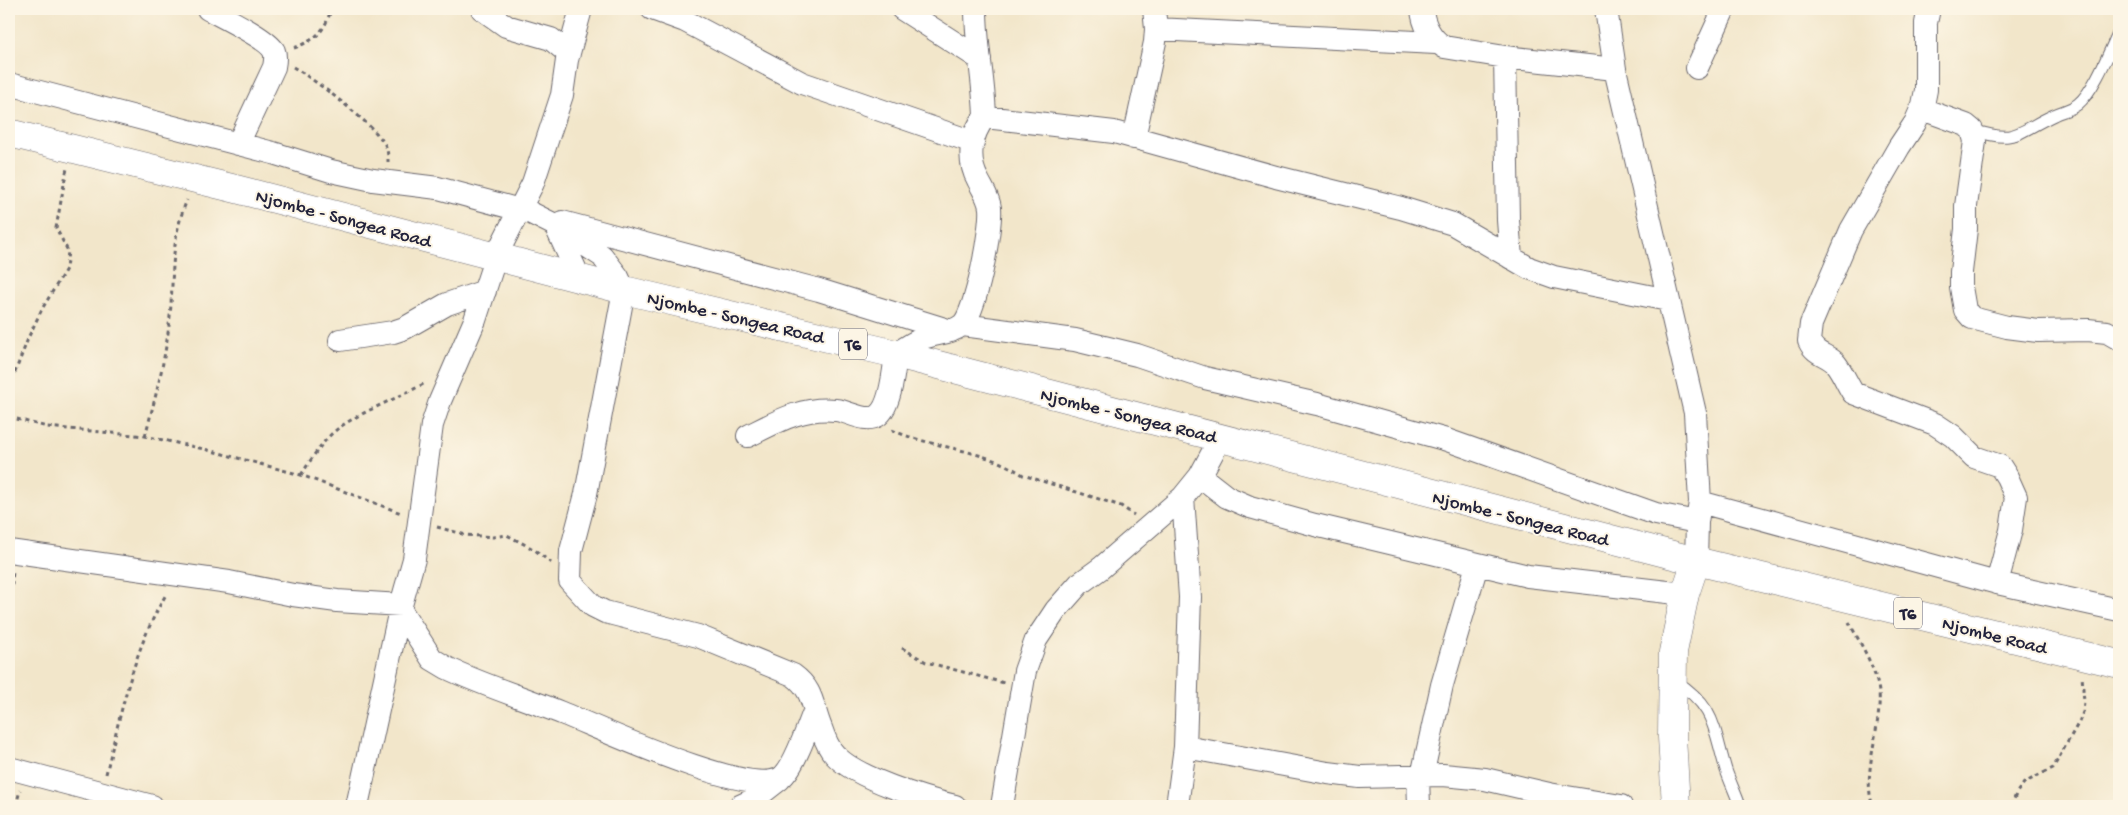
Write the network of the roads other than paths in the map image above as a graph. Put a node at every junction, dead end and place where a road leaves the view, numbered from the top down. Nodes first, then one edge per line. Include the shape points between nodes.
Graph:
1 (208, 9) edge
2 (482, 9) edge
3 (581, 9) edge
4 (652, 9) edge
5 (902, 9) edge
6 (976, 9) edge
7 (1422, 9) edge
8 (1606, 9) edge
9 (1724, 9) edge
10 (1929, 9) edge
11 (1155, 19) edge
12 (2119, 31) edge
13 (1436, 42) junction
14 (569, 54) junction
15 (1505, 57) junction
16 (980, 59) junction
17 (1697, 68) dead end
18 (1615, 69) junction
19 (9, 84) edge
20 (1922, 109) junction
21 (985, 117) junction
22 (1972, 130) junction
23 (9, 133) edge
24 (1134, 138) junction
25 (972, 142) junction
26 (238, 144) junction
27 (520, 209) junction
28 (548, 221) junction
29 (496, 256) junction
30 (1512, 258) junction
31 (579, 277) junction
32 (624, 290) junction
33 (484, 291) junction
34 (1668, 300) junction
35 (957, 328) junction
36 (2119, 339) edge
37 (340, 340) dead end
38 (896, 354) junction
39 (748, 436) dead end
40 (1220, 438) junction
41 (1200, 476) junction
42 (1183, 497) junction
43 (1699, 512) junction
44 (12, 552) edge
45 (1696, 561) junction
46 (1477, 565) junction
47 (1997, 583) junction
48 (1685, 594) junction
49 (400, 607) junction
50 (2119, 610) edge
51 (2119, 664) edge
52 (1672, 679) junction
53 (815, 709) junction
54 (1185, 747) junction
55 (9, 768) edge
56 (1420, 776) junction
57 (782, 777) junction
58 (152, 806) edge
59 (357, 806) edge
60 (740, 806) edge
61 (955, 806) edge
62 (1002, 806) edge
63 (1177, 806) edge
64 (1419, 806) edge
65 (1622, 806) edge
66 (1676, 806) edge
67 (1740, 806) edge

1 - 26 street via 253,35 274,50 279,59
2 - 14 street via 506,26 551,39
3 - 14 street
4 - 25 street via 685,21 802,83
5 - 16 street
6 - 16 street
7 - 13 street via 1428,30
8 - 18 street
9 - 17 street
10 - 20 street via 1926,90
11 - 13 street
11 - 24 street via 1154,47
12 - 22 lane via 2101,70 2078,104 2012,136 2001,138
13 - 15 street via 1444,47
14 - 27 street via 562,95 533,183
15 - 18 street
15 - 30 street via 1508,220
16 - 21 street
18 - 34 street
19 - 26 street
20 - 22 street
20 - 47 street via 1851,230 1811,324 1809,341 1818,353 1833,361 1853,393 1935,424 1974,457 2000,466 2016,497
21 - 24 street via 1114,132
21 - 25 street via 978,125
22 - 36 street via 1975,141 1961,272 1965,310 1972,318 2007,327 2107,332
23 - 29 main road, Njombe - Songea Road / T6
24 - 30 street via 1444,221
25 - 35 street via 971,161 990,209 984,262 970,315
26 - 27 street via 331,171 438,188
27 - 28 street
27 - 29 street
28 - 31 street
28 - 32 street via 602,256
28 - 35 street via 671,249
29 - 31 main road, Njombe - Songea Road / T6
29 - 33 street
30 - 34 street via 1554,277
31 - 32 main road, Njombe - Songea Road / T6
32 - 38 main road, Njombe - Songea Road / T6
32 - 53 street via 586,494 572,551 570,581 593,606 605,612 698,636 793,675 809,691
33 - 37 street via 447,304 405,328
33 - 49 street via 432,425 414,558
34 - 43 street via 1695,413
35 - 38 street via 912,343
35 - 43 street via 1075,340 1137,355 1205,378 1317,404 1446,440 1656,514
38 - 39 street via 890,392 877,416 869,418 837,410 804,410
38 - 40 main road, Njombe - Songea Road / T6
40 - 41 street
40 - 45 main road, Njombe - Songea Road / T6
41 - 42 street
41 - 46 street via 1227,497 1250,507
42 - 54 street via 1190,597
42 - 62 street via 1079,584 1036,640 1025,671
43 - 45 street
43 - 47 street
44 - 49 street via 328,600
45 - 48 main road
45 - 51 main road, Njombe Road / T6
46 - 48 street via 1528,576
46 - 56 street
47 - 50 street
48 - 52 main road via 1673,652
49 - 57 street via 432,659 461,675 670,757 760,782
49 - 59 street
52 - 66 main road
52 - 67 lane via 1710,714
53 - 57 street
53 - 61 street via 833,753 849,767 916,795
54 - 56 street via 1328,774
54 - 63 street
55 - 58 street
56 - 64 street
56 - 65 street via 1485,779
57 - 60 street

